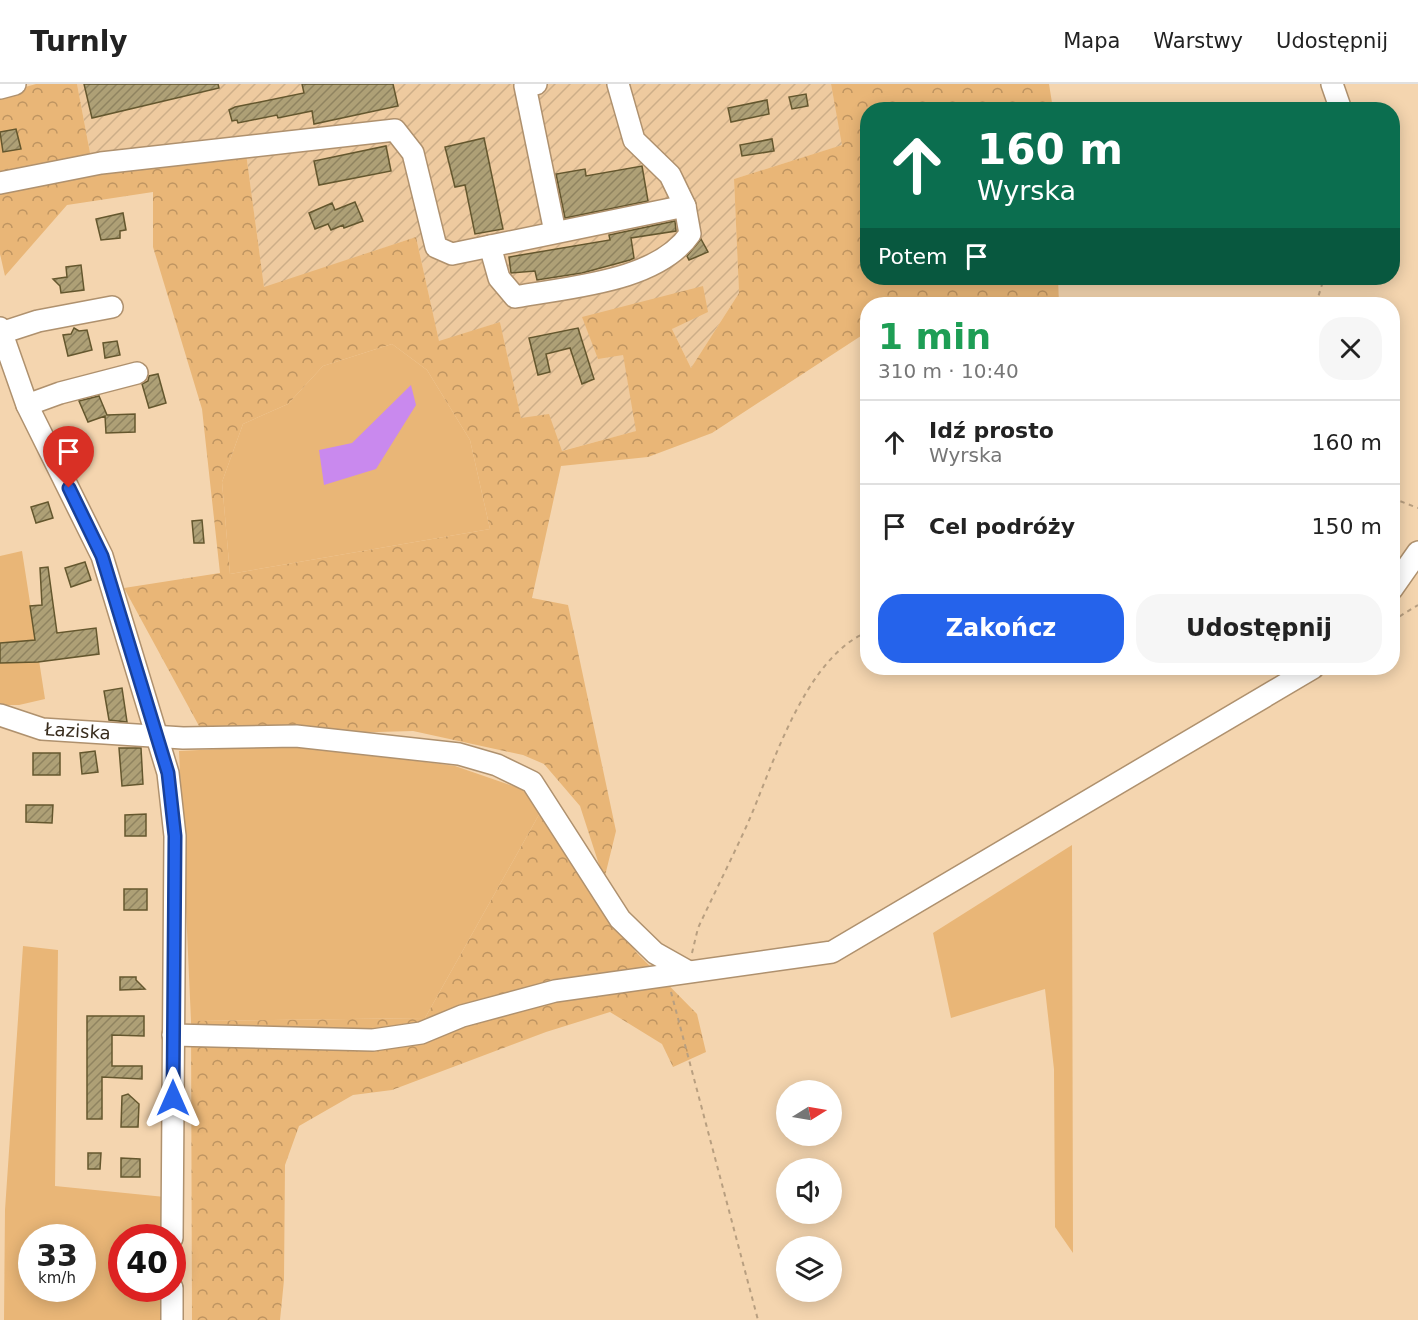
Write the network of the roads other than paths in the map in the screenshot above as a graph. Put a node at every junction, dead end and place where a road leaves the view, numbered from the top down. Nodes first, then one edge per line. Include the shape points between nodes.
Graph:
1 (15, 84) edge
2 (536, 84) edge
3 (618, 84) edge
4 (1332, 84) edge
5 (0, 88) edge
6 (1338, 102) edge
7 (0, 183) edge
8 (685, 206) junction
9 (555, 232) junction
10 (490, 246) junction
11 (112, 307) dead end
12 (1, 330) edge
13 (136, 374) dead end
14 (27, 405) junction
15 (1418, 552) edge
16 (1400, 578) edge
17 (1301, 675) edge
18 (0, 715) edge
19 (158, 737) junction
20 (687, 971) junction
21 (173, 1035) junction
22 (172, 1224) edge
23 (172, 1302) edge
24 (172, 1320) edge

1 - 5 street
2 - 9 street via 525,86
3 - 8 street via 634,140 670,175
4 - 6 street
7 - 10 street via 101,163 395,130 412,153 436,248 452,254
8 - 9 street
8 - 10 street via 690,234 681,246 639,272 515,297 499,278
9 - 10 street
11 - 12 street
12 - 14 street
13 - 14 street
14 - 19 street via 102,556
15 - 16 street
17 - 20 street via 832,952
18 - 19 street, Łaziska via 42,729
19 - 20 street, Łaziska via 297,736 459,754 497,765 532,782 620,919 655,953
19 - 21 street via 168,773 175,836
20 - 21 street via 555,991 462,1016 421,1033 373,1040
21 - 22 street
23 - 24 street

